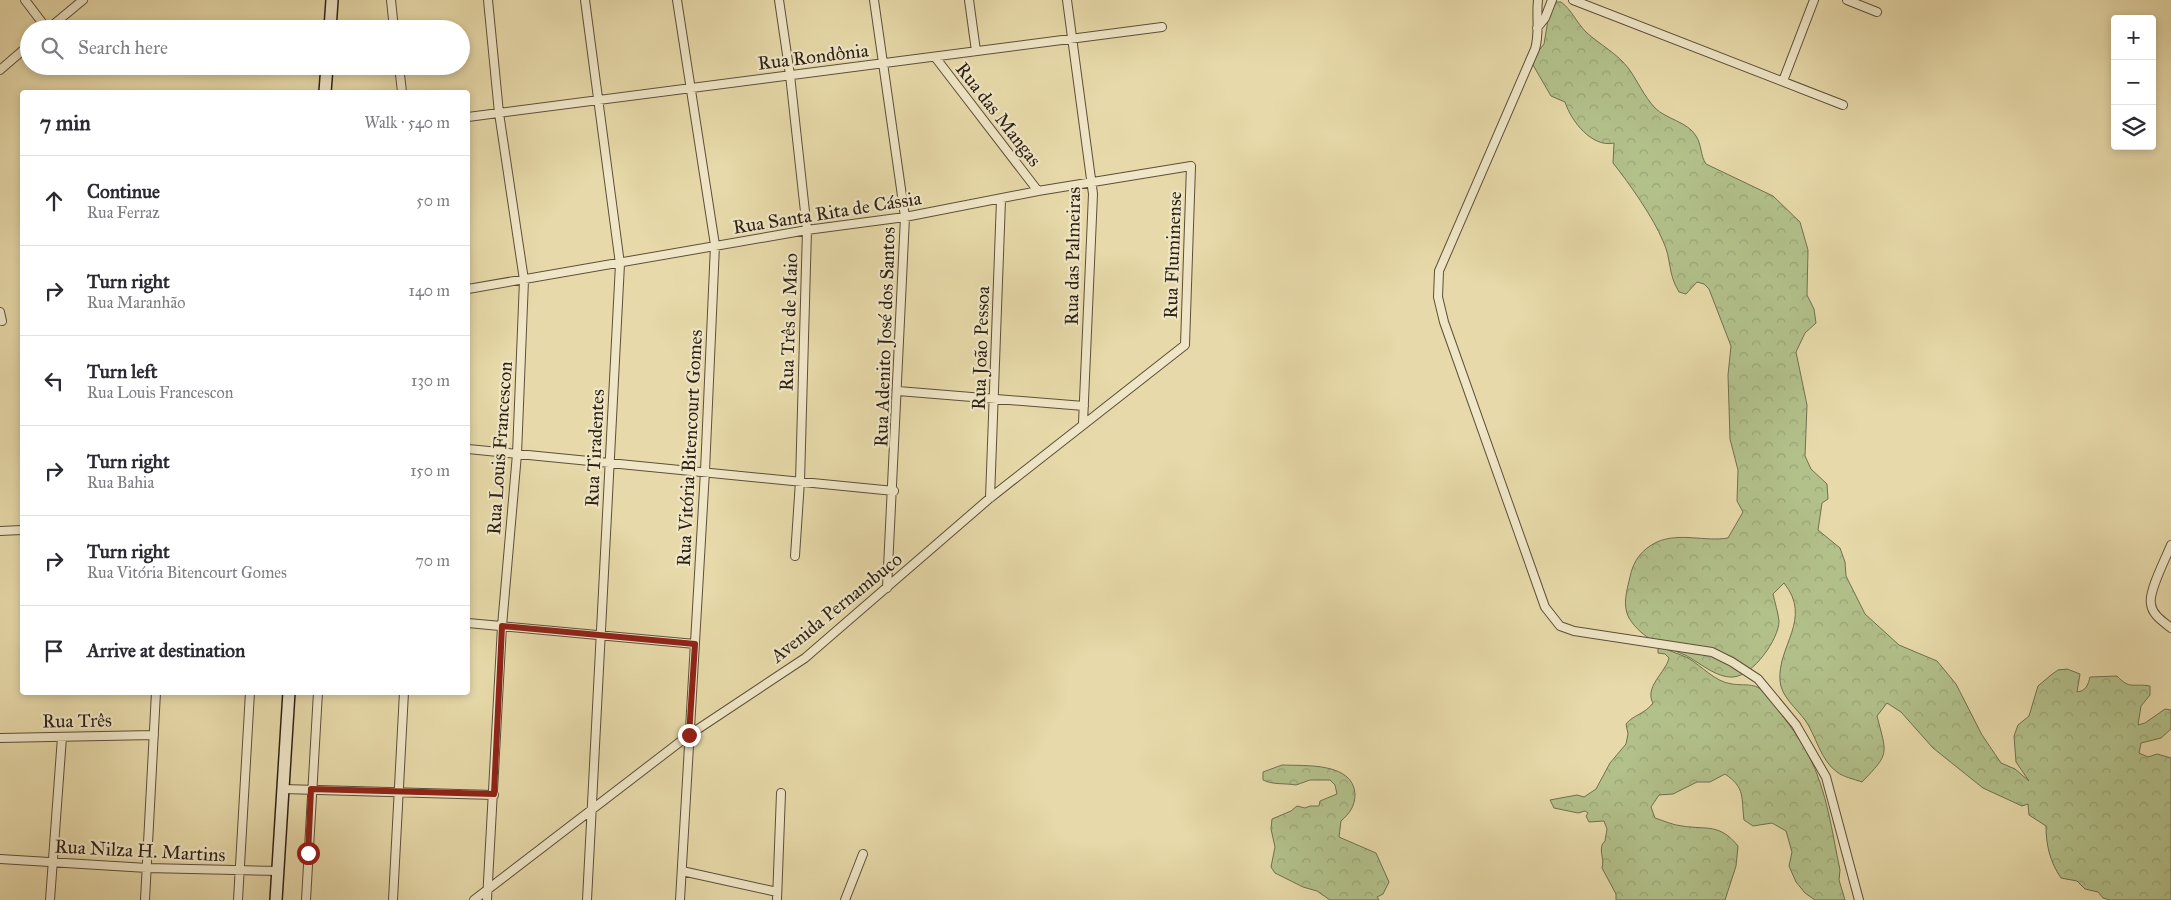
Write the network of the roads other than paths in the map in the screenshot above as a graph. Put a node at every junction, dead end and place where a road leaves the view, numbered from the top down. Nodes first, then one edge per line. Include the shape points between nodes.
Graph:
1 (25, 0) edge
2 (83, 0) edge
3 (332, 0) edge
4 (391, 0) edge
5 (488, 0) edge
6 (585, 0) edge
7 (677, 0) edge
8 (779, 0) edge
9 (874, 0) edge
10 (969, 0) edge
11 (1067, 0) edge
12 (1538, 0) edge
13 (1552, 0) edge
14 (1573, 0) edge
15 (1814, 0) edge
16 (1847, 0) edge
17 (1877, 12) dead end
18 (40, 20) edge
19 (58, 20) edge
20 (331, 20) edge
21 (393, 20) edge
22 (1162, 27) dead end
23 (1537, 28) junction
24 (1071, 39) junction
25 (976, 51) junction
26 (20, 53) edge
27 (935, 57) junction
28 (883, 63) junction
29 (0, 70) edge
30 (326, 75) edge
31 (400, 75) edge
32 (790, 75) junction
33 (1783, 81) junction
34 (692, 87) junction
35 (325, 90) edge
36 (402, 90) edge
37 (598, 100) junction
38 (1843, 105) dead end
39 (499, 113) junction
40 (470, 117) edge
41 (1191, 166) joint
42 (1090, 182) junction
43 (1038, 190) junction
44 (1001, 200) junction
45 (905, 217) junction
46 (807, 230) junction
47 (715, 245) junction
48 (620, 264) junction
49 (524, 280) junction
50 (470, 289) edge
51 (0, 312) edge
52 (2, 321) dead end
53 (1185, 345) joint
54 (898, 391) junction
55 (994, 398) junction
56 (1084, 406) junction
57 (1083, 423) junction
58 (470, 449) edge
59 (517, 454) junction
60 (610, 462) junction
61 (705, 471) junction
62 (800, 481) junction
63 (894, 491) junction
64 (990, 498) junction
65 (20, 530) edge
66 (0, 531) edge
67 (2171, 545) edge
68 (795, 556) dead end
69 (888, 588) junction
70 (470, 623) edge
71 (502, 626) junction
72 (2171, 628) edge
73 (601, 634) junction
74 (695, 644) junction
75 (156, 695) edge
76 (250, 695) edge
77 (289, 695) edge
78 (318, 695) edge
79 (404, 695) edge
80 (154, 735) junction
81 (689, 735) junction
82 (62, 737) junction
83 (0, 738) edge
84 (283, 789) junction
85 (311, 789) junction
86 (399, 792) junction
87 (781, 793) dead end
88 (494, 794) junction
89 (593, 810) junction
90 (863, 854) dead end
91 (0, 859) edge
92 (52, 861) junction
93 (147, 868) junction
94 (682, 871) junction
95 (240, 872) junction
96 (278, 872) junction
97 (488, 889) junction
98 (777, 896) edge
99 (50, 900) edge
100 (144, 900) edge
101 (238, 900) edge
102 (276, 900) edge
103 (306, 900) edge
104 (393, 900) edge
105 (474, 900) edge
106 (488, 900) edge
107 (587, 900) edge
108 (680, 900) edge
109 (845, 900) edge
110 (1859, 900) edge

1 - 18 street
2 - 19 street
3 - 20 main road
4 - 21 street
5 - 39 street, Rua Louis Francescon
6 - 37 street, Rua Tiradentes
7 - 34 street, Rua Vitória Bitencourt Gomes
8 - 32 street, Rua Três de Maio
9 - 28 street, Rua Adenito José dos Santos
10 - 25 street
11 - 24 street, Rua das Palmeiras
12 - 23 street
13 - 23 street
14 - 33 street
15 - 33 street
16 - 17 street
22 - 24 street, Rua Rondônia
23 - 110 street via 1535,49 1439,271 1437,285 1444,322 1529,566 1545,607 1560,626 1574,632 1712,652 1758,679 1796,725 1826,776
24 - 25 street, Rua Rondônia
24 - 42 street, Rua das Palmeiras
25 - 27 street, Rua Rondônia
26 - 29 street
27 - 28 street, Rua Rondônia
27 - 43 street, Rua das Mangas
28 - 32 street, Rua Rondônia
28 - 45 street, Rua Adenito José dos Santos
30 - 35 main road
31 - 36 street
32 - 34 street, Rua Rondônia
32 - 46 street, Rua Três de Maio
33 - 38 street
34 - 37 street, Rua Rondônia
34 - 47 street, Rua Vitória Bitencourt Gomes
37 - 39 street, Rua Rondônia
37 - 48 street, Rua Tiradentes
39 - 40 street, Rua Rondônia
39 - 49 street, Rua Louis Francescon
41 - 42 street, Rua Santa Rita de Cássia
41 - 53 street, Rua Fluminense
42 - 43 street, Rua Santa Rita de Cássia
42 - 56 street, Rua das Palmeiras via 1093,194
43 - 44 street, Rua Santa Rita de Cássia
44 - 45 street, Rua Santa Rita de Cássia
44 - 55 street, Rua João Pessoa
45 - 46 street, Rua Santa Rita de Cássia
45 - 54 street, Rua Adenito José dos Santos
46 - 47 street, Rua Santa Rita de Cássia
46 - 62 street, Rua Três de Maio
47 - 48 street, Rua Santa Rita de Cássia
47 - 61 street, Rua Vitória Bitencourt Gomes
48 - 49 street, Rua Santa Rita de Cássia
48 - 60 street, Rua Tiradentes
49 - 50 street, Rua Santa Rita de Cássia
49 - 59 street, Rua Louis Francescon
51 - 52 street
53 - 57 street, Avenida Pernambuco
54 - 55 street
54 - 63 street, Rua Adenito José dos Santos
55 - 56 street
55 - 64 street, Rua João Pessoa
56 - 57 street, Rua das Palmeiras
57 - 64 street, Avenida Pernambuco
58 - 59 street
59 - 60 street
59 - 71 street, Rua Louis Francescon
60 - 61 street
60 - 73 street, Rua Tiradentes
61 - 62 street
61 - 74 street, Rua Vitória Bitencourt Gomes
62 - 63 street
62 - 68 street, Rua Três de Maio
63 - 69 street, Rua Adenito José dos Santos
64 - 69 street, Avenida Pernambuco
65 - 66 street
67 - 72 street via 2150,605
69 - 81 street, Avenida Pernambuco via 805,658
70 - 71 street
71 - 73 street
71 - 88 street, Rua Louis Francescon
73 - 74 street
73 - 89 street, Rua Tiradentes
74 - 81 street, Rua Vitória Bitencourt Gomes
75 - 80 street
76 - 95 street
77 - 84 main road
78 - 85 street
79 - 86 street
80 - 82 street, Rua Três
80 - 93 street
81 - 89 street, Avenida Pernambuco
81 - 94 street, Rua Vitória Bitencourt Gomes
82 - 83 street, Rua Três
82 - 92 street
84 - 85 street
84 - 96 main road
85 - 86 street
85 - 103 street
86 - 88 street
86 - 104 street
87 - 98 street
88 - 97 street, Rua Louis Francescon
89 - 97 street, Avenida Pernambuco
89 - 107 street, Rua Tiradentes
90 - 109 street
91 - 92 street, Rua Nilza H. Martins
92 - 93 street, Rua Nilza H. Martins
92 - 99 street
93 - 95 street, Rua Nilza H. Martins
93 - 100 street
94 - 98 street
94 - 108 street, Rua Vitória Bitencourt Gomes
95 - 96 street, Rua Nilza H. Martins
95 - 101 street
96 - 102 main road
97 - 105 street, Avenida Pernambuco
97 - 106 street, Rua Louis Francescon

